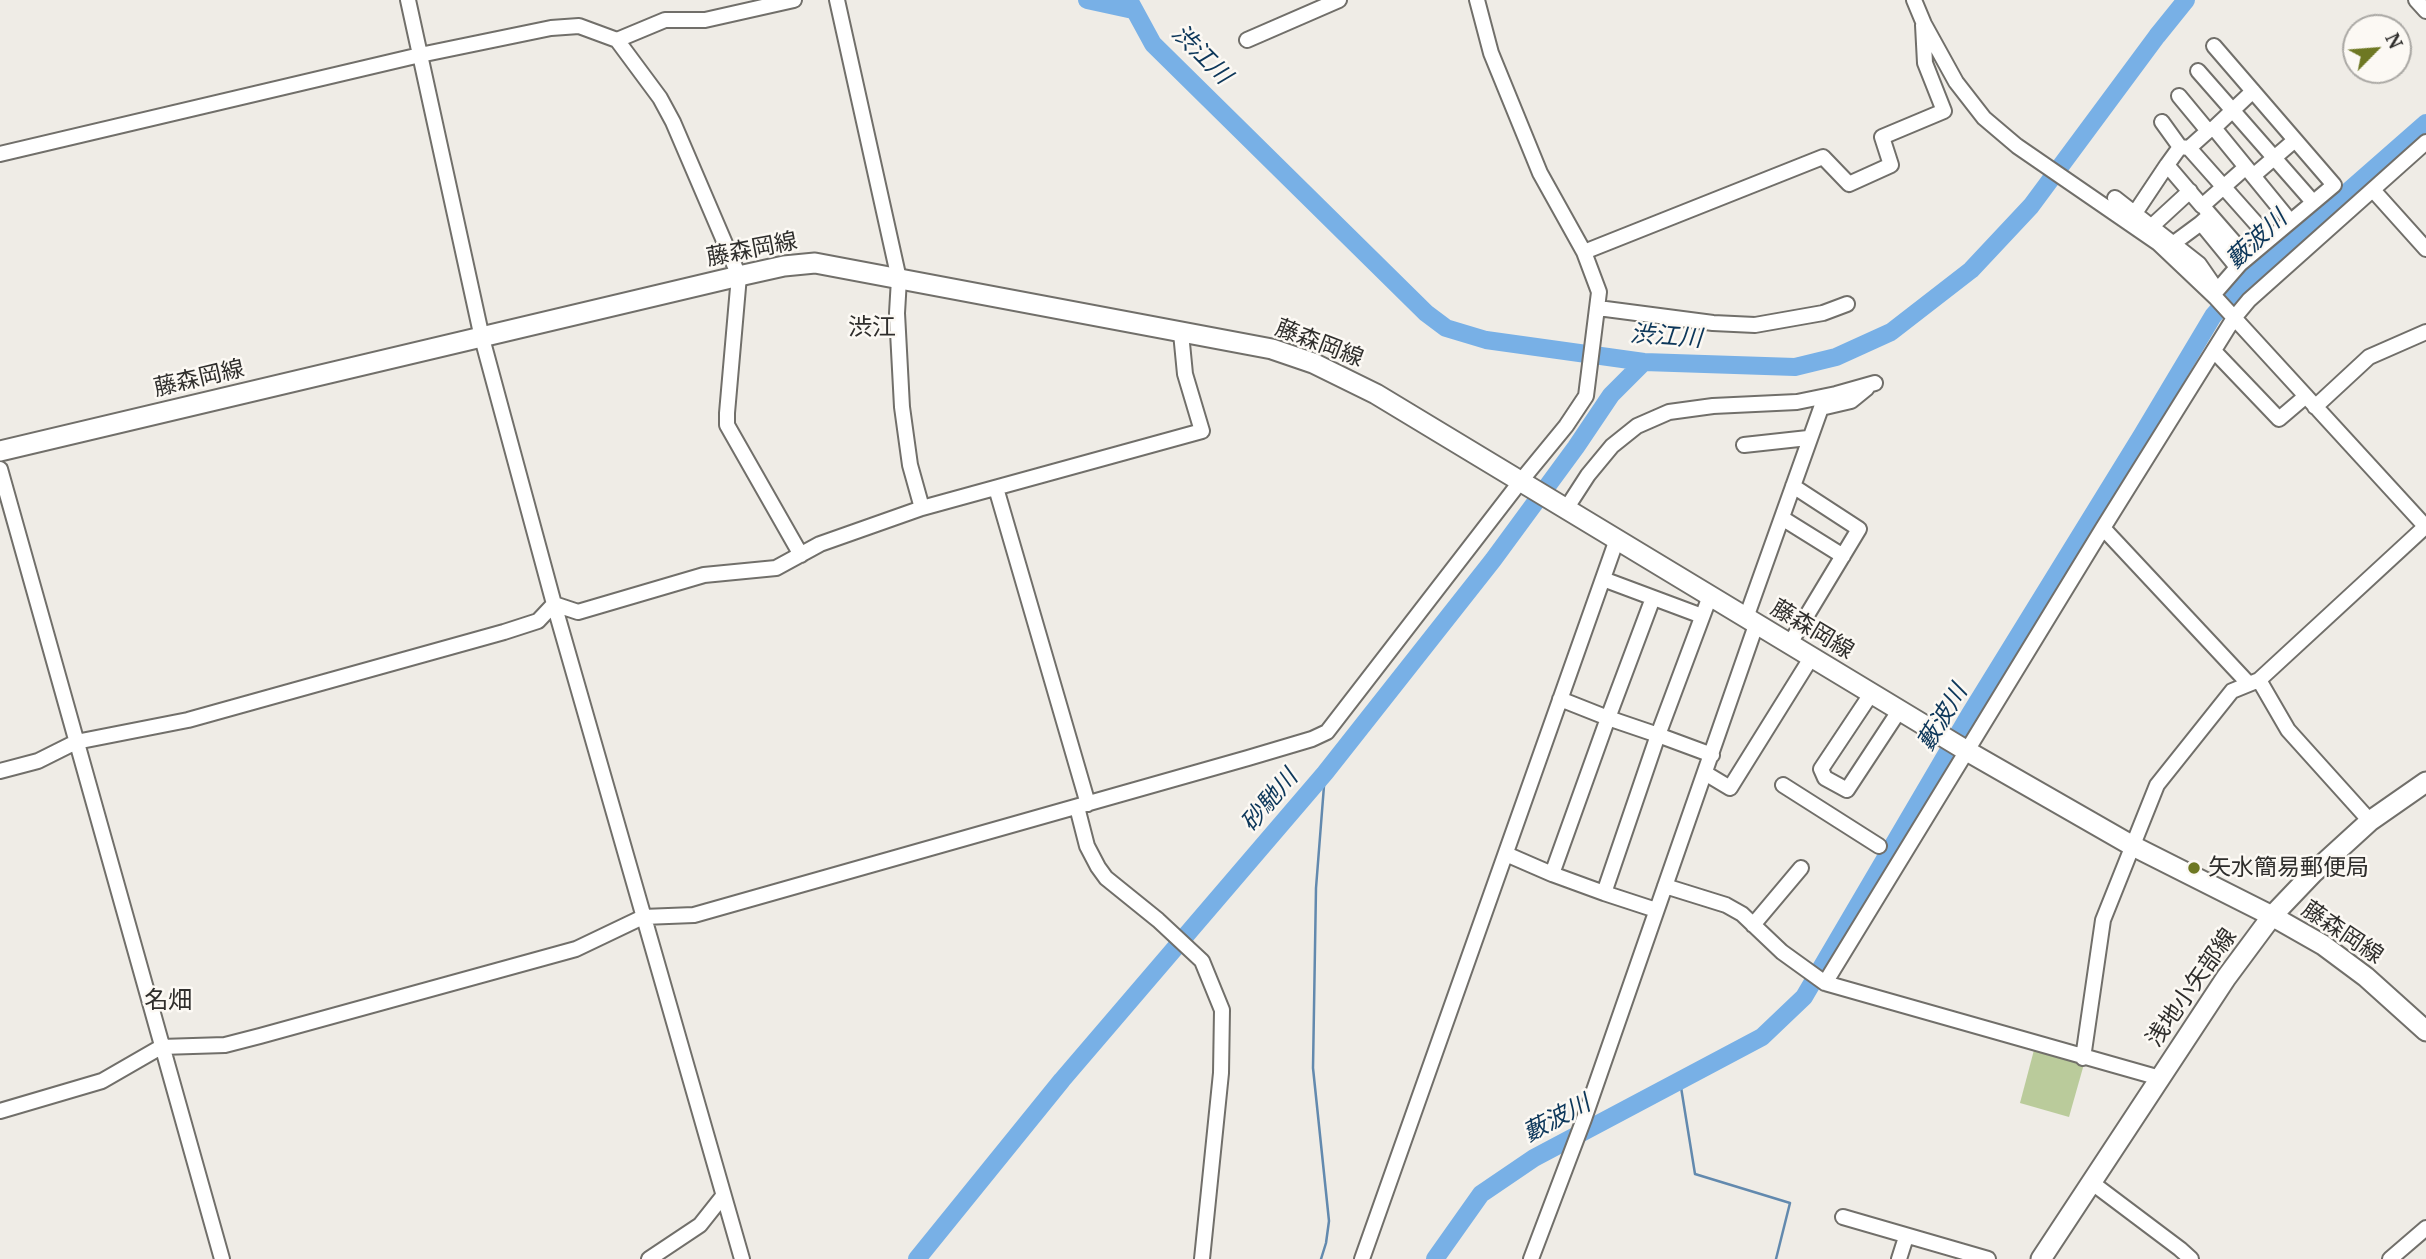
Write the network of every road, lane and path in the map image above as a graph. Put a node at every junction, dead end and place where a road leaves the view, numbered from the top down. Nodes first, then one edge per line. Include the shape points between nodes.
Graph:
1 (408, 0) edge
2 (794, 0) edge
3 (837, 0) edge
4 (1339, 0) edge
5 (1477, 0) edge
6 (1914, 0) edge
7 (2416, 0) edge
8 (2426, 11) edge
9 (1923, 24) junction
10 (617, 40) junction
11 (1247, 40) dead end
12 (2214, 46) dead end
13 (419, 55) junction
14 (2198, 71) dead end
15 (2253, 91) junction
16 (2179, 96) dead end
17 (2232, 111) junction
18 (2162, 122) dead end
19 (2211, 130) junction
20 (2295, 140) junction
21 (2426, 142) edge
22 (2185, 148) junction
23 (0, 154) edge
24 (2274, 158) junction
25 (2167, 165) junction
26 (2250, 172) junction
27 (2225, 186) junction
28 (2373, 190) junction
29 (2190, 191) junction
30 (2115, 198) dead end
31 (2313, 202) junction
32 (2135, 213) junction
33 (2205, 215) junction
34 (2290, 221) junction
35 (2152, 226) junction
36 (2269, 238) junction
37 (2174, 243) junction
38 (2426, 249) edge
39 (1584, 252) junction
40 (2242, 262) junction
41 (739, 276) junction
42 (899, 279) junction
43 (2215, 294) junction
44 (1847, 304) dead end
45 (1598, 308) junction
46 (2232, 316) junction
47 (2426, 332) edge
48 (1181, 333) junction
49 (482, 338) junction
50 (2214, 351) junction
51 (2311, 401) junction
52 (1808, 438) junction
53 (1744, 445) dead end
54 (0, 451) edge
55 (0, 469) edge
56 (1520, 482) junction
57 (1793, 486) junction
58 (996, 488) junction
59 (922, 508) junction
60 (1566, 509) junction
61 (1782, 518) junction
62 (2426, 526) edge
63 (2103, 528) junction
64 (1617, 540) junction
65 (801, 555) junction
66 (1843, 556) junction
67 (1604, 579) junction
68 (1710, 596) junction
69 (1653, 598) junction
70 (554, 604) junction
71 (1702, 616) junction
72 (1751, 621) junction
73 (1789, 645) junction
74 (1811, 658) junction
75 (2254, 681) junction
76 (1871, 694) junction
77 (1560, 699) junction
78 (1899, 710) junction
79 (1608, 718) junction
80 (1658, 735) junction
81 (76, 742) junction
82 (1967, 751) junction
83 (1712, 755) junction
84 (0, 771) edge
85 (1705, 773) junction
86 (2426, 782) edge
87 (1783, 785) dead end
88 (1083, 805) junction
89 (2371, 821) junction
90 (2131, 845) junction
91 (1879, 846) dead end
92 (1506, 854) junction
93 (1801, 868) dead end
94 (1552, 874) junction
95 (1665, 886) junction
96 (1604, 892) junction
97 (1657, 910) junction
98 (2272, 916) junction
99 (643, 917) junction
100 (1753, 925) junction
101 (1825, 983) junction
102 (2426, 1031) edge
103 (161, 1046) junction
104 (2083, 1058) junction
105 (2160, 1078) junction
106 (0, 1111) edge
107 (2091, 1182) junction
108 (723, 1196) junction
109 (1843, 1217) dead end
110 (2426, 1228) edge
111 (1906, 1237) junction
112 (222, 1259) edge
113 (649, 1259) edge
114 (742, 1259) edge
115 (1202, 1259) edge
116 (1362, 1259) edge
117 (1531, 1259) edge
118 (1899, 1259) edge
119 (1988, 1259) edge
120 (2041, 1259) edge
121 (2191, 1259) edge
122 (2390, 1259) edge

1 - 13 street
2 - 10 street via 705,20 666,20
3 - 42 street
4 - 11 street
5 - 39 street via 1492,53 1539,173
6 - 9 street
7 - 8 street
9 - 39 street via 1925,63 1944,111 1882,138 1891,165 1849,184 1823,158
9 - 43 street via 1956,82 1984,118 2158,243
10 - 13 street via 568,26
10 - 41 street via 673,122
12 - 15 street
13 - 23 street
13 - 49 street
14 - 17 street
15 - 17 street
15 - 20 street
16 - 19 street
17 - 19 street
17 - 24 street
18 - 22 street
19 - 22 street
19 - 26 street
20 - 24 street
20 - 31 street via 2334,185
21 - 28 street
22 - 25 street
22 - 27 street
24 - 26 street
24 - 31 street
25 - 29 street
25 - 32 street
26 - 27 street
26 - 34 street
27 - 33 street
27 - 36 street
28 - 38 street
28 - 46 street
29 - 33 street
29 - 35 street
30 - 32 street
31 - 34 street
32 - 35 street
33 - 37 street
33 - 40 street
34 - 36 street
35 - 37 street
36 - 40 street
37 - 43 street via 2199,264
39 - 45 street via 1599,292
40 - 43 street
41 - 42 main road, 藤森岡線 via 815,263
41 - 49 main road, 藤森岡線
41 - 65 street via 727,425
42 - 48 main road, 藤森岡線
42 - 59 street via 902,407
43 - 46 street
44 - 45 street via 1755,325
45 - 56 street via 1586,396
46 - 50 street
46 - 51 street
47 - 51 street via 2369,357
48 - 56 main road, 藤森岡線 via 1272,349 1313,363 1376,394
48 - 58 street via 1185,374 1202,431
49 - 54 main road, 藤森岡線
49 - 70 street
50 - 51 street via 2279,419
50 - 63 street
51 - 62 street
52 - 53 street
52 - 57 street
52 - 60 street via 1821,408 1851,401 1875,383 1797,402 1669,412 1637,426 1612,446
55 - 81 street
56 - 60 main road, 藤森岡線
56 - 88 street via 1327,732
57 - 61 street
57 - 66 street via 1860,529
58 - 59 street
58 - 88 street
59 - 65 street
60 - 64 main road, 藤森岡線
61 - 66 street
61 - 72 street
62 - 75 street
63 - 75 street
63 - 82 street
64 - 67 street
64 - 68 main road, 藤森岡線
65 - 70 street via 776,568 704,575 578,612
66 - 73 street
67 - 69 street
67 - 77 street
68 - 71 street
68 - 72 main road, 藤森岡線
69 - 71 street
69 - 79 street
70 - 81 street via 538,621 504,632 188,720
70 - 99 street
71 - 80 street
72 - 73 main road, 藤森岡線
72 - 83 street
73 - 74 main road, 藤森岡線
74 - 76 main road, 藤森岡線
74 - 85 street via 1730,788
75 - 89 street via 2288,730
75 - 90 street via 2232,691 2157,785
76 - 78 main road, 藤森岡線
76 - 78 street via 1822,769 1825,778 1847,790
77 - 79 street
77 - 92 street
78 - 82 main road, 藤森岡線
79 - 80 street
79 - 94 street
80 - 83 street
80 - 96 street
81 - 84 street via 38,761
81 - 103 street
82 - 90 main road, 藤森岡線
82 - 101 street
83 - 85 street
85 - 95 street
86 - 89 main road, 浅地小矢部線
87 - 91 street
88 - 99 street via 694,915
88 - 115 street via 1087,846 1098,867 1202,961 1222,1010 1221,1073
89 - 98 main road, 浅地小矢部線
90 - 98 main road, 藤森岡線
90 - 104 street via 2103,920
92 - 94 street
92 - 116 street
93 - 100 street
94 - 96 street
95 - 97 street
95 - 100 street via 1726,905
96 - 97 street
97 - 117 street
98 - 102 main road, 藤森岡線 via 2323,945
98 - 105 main road, 浅地小矢部線
99 - 103 street via 576,949 248,1039 225,1045
99 - 108 street
100 - 101 street
101 - 104 street
103 - 106 street via 103,1081
103 - 112 street
104 - 105 street
105 - 107 main road, 浅地小矢部線
107 - 120 main road, 浅地小矢部線
107 - 121 street
108 - 113 street via 699,1225
108 - 114 street
109 - 111 street
110 - 122 street
111 - 118 street
111 - 119 street

